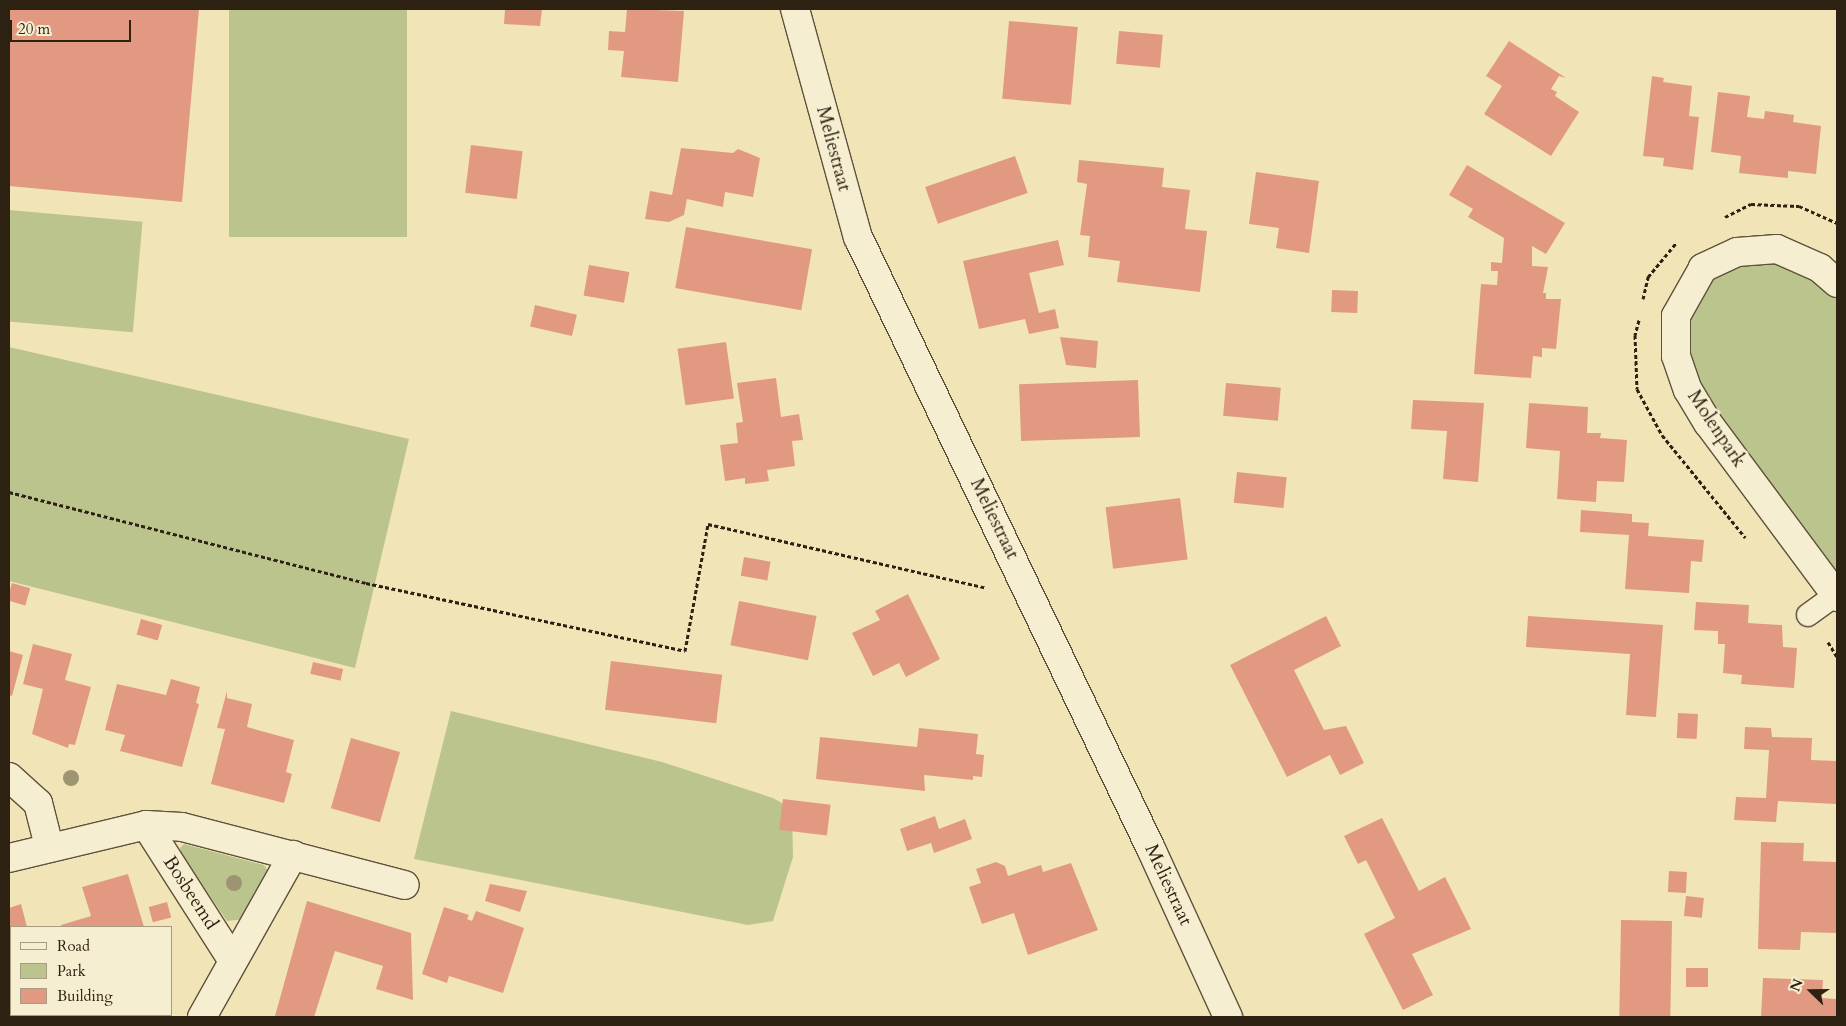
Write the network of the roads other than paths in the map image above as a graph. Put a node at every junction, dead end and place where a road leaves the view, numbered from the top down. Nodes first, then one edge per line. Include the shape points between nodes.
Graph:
1 (795, 9) edge
2 (1837, 283) edge
3 (1836, 596) edge
4 (1808, 615) dead end
5 (9, 777) edge
6 (146, 825) junction
7 (48, 846) junction
8 (293, 856) junction
9 (9, 858) edge
10 (405, 885) dead end
11 (233, 961) junction
12 (202, 1017) edge
13 (1228, 1017) edge

1 - 13 street, Meliestraat via 858,237
2 - 3 street, Molenpark via 1820,268 1778,249 1737,252 1703,268 1676,316 1676,356 1688,390 1708,423
3 - 4 lane
5 - 7 street via 38,803
6 - 7 street, Bosbeemd
6 - 8 street, Bosbeemd via 182,827
6 - 11 street, Bosbeemd
7 - 9 street, Bosbeemd
8 - 10 street, Bosbeemd
8 - 11 street
11 - 12 street

